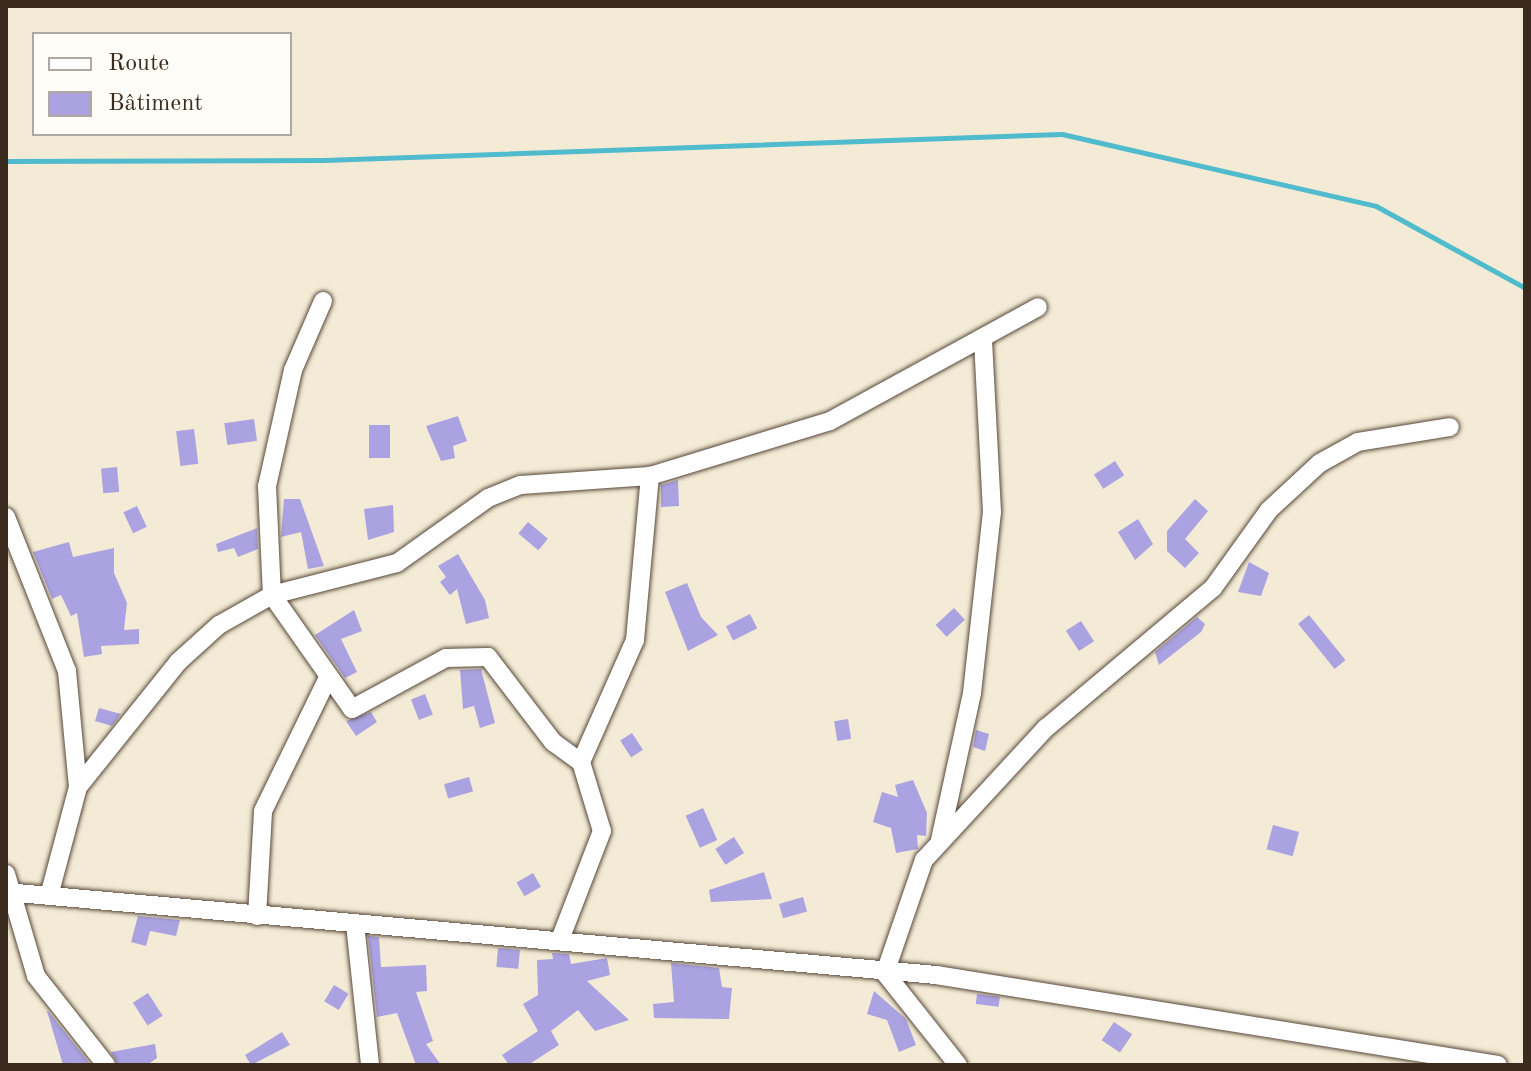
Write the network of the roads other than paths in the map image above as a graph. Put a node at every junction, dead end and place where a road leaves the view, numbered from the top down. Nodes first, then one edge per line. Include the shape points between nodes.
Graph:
1 (323, 301) dead end
2 (1038, 307) dead end
3 (983, 340) junction
4 (1450, 427) dead end
5 (650, 476) junction
6 (6, 517) edge
7 (272, 595) junction
8 (328, 678) junction
9 (581, 762) junction
10 (78, 787) junction
11 (939, 842) junction
12 (6, 874) edge
13 (11, 892) edge
14 (49, 896) junction
15 (257, 916) junction
16 (355, 924) junction
17 (561, 937) junction
18 (885, 973) junction
19 (106, 1065) edge
20 (370, 1065) edge
21 (958, 1065) edge
22 (1498, 1065) edge

1 - 7 street via 293,370 267,486
2 - 3 street
3 - 5 street via 830,421
3 - 11 street via 992,512 972,693
4 - 11 street via 1358,442 1320,463 1269,510 1213,588 1046,728
5 - 7 street via 521,485 488,498 397,563
5 - 9 street via 635,640
6 - 10 street via 67,671
7 - 8 street
7 - 10 street via 219,625 178,662
8 - 9 street via 352,709 446,658 488,657 553,742
8 - 15 street via 263,811
9 - 17 street via 602,831
10 - 14 street
11 - 18 street via 915,875
12 - 13 street
13 - 14 street
13 - 19 street via 36,976
14 - 15 street
15 - 16 street
16 - 17 street
16 - 20 street
17 - 18 street
18 - 21 street
18 - 22 street

